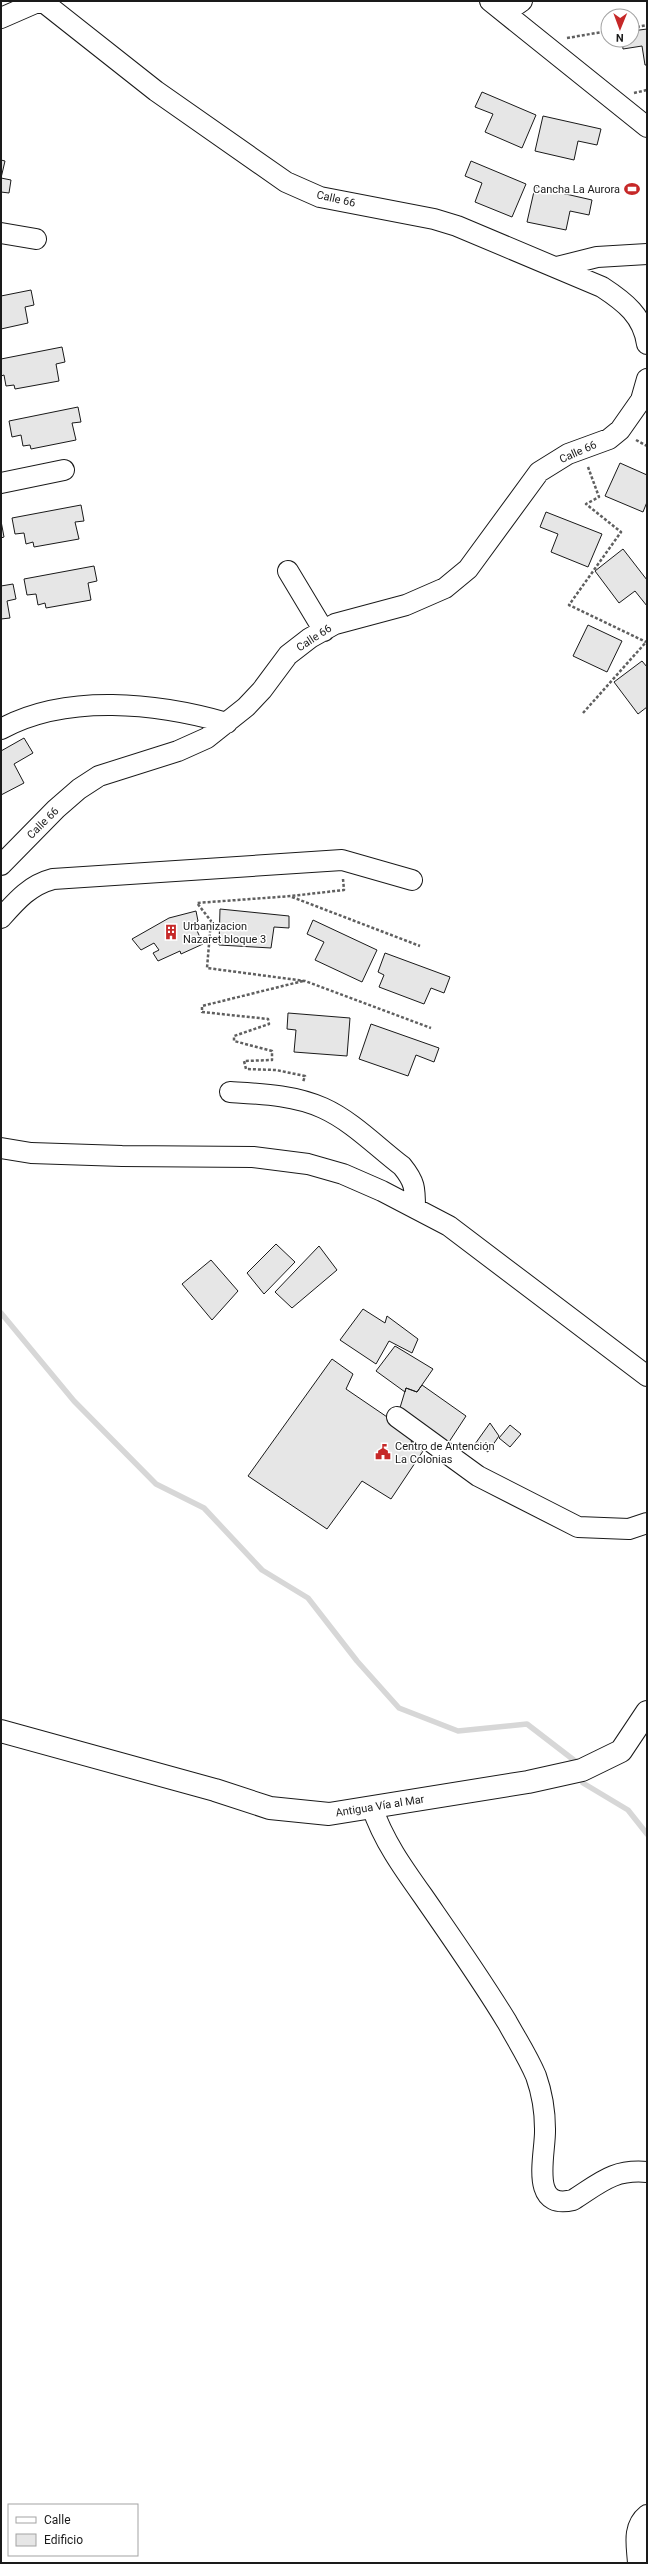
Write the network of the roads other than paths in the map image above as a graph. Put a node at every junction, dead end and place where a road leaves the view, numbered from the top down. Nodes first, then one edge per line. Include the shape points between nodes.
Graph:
1 (41, 1) edge
2 (522, 1) edge
3 (497, 7) edge
4 (1, 18) edge
5 (647, 127) edge
6 (1, 233) edge
7 (36, 239) dead end
8 (647, 254) edge
9 (558, 268) junction
10 (647, 344) edge
11 (647, 378) edge
12 (64, 470) dead end
13 (1, 483) edge
14 (288, 571) dead end
15 (324, 630) junction
16 (227, 723) junction
17 (1, 729) edge
18 (1, 865) edge
19 (412, 880) dead end
20 (1, 918) edge
21 (230, 1092) dead end
22 (1, 1148) edge
23 (415, 1208) junction
24 (647, 1376) edge
25 (397, 1417) dead end
26 (647, 1523) edge
27 (647, 1712) edge
28 (1, 1731) edge
29 (372, 1807) junction
30 (647, 2172) edge
31 (647, 2515) edge
32 (638, 2563) edge

1 - 4 street
1 - 9 street, Calle 66 via 156,91 286,182 320,197 440,221
2 - 3 street
3 - 5 street
6 - 7 street
8 - 9 street via 597,257
9 - 10 street, Calle 66 via 602,287 620,298 634,311 645,330
11 - 15 street, Calle 66 via 641,400 624,426 608,439 581,449 539,472 468,569 445,588 406,605 335,624
12 - 13 street
14 - 15 street
15 - 16 street, Calle 66 via 288,655 262,690
16 - 17 street via 193,713 107,705 78,706 34,714
16 - 18 street, Calle 66 via 207,738 178,751 99,776 56,809
19 - 20 street via 342,860 53,879 39,882 23,894
21 - 23 street via 276,1095 299,1100 323,1108 341,1118 402,1166 415,1186
22 - 23 street via 31,1153 253,1157 308,1164 343,1174
23 - 24 street via 449,1226
25 - 26 street via 478,1476 578,1527 629,1529
27 - 29 main road, Antigua Vía al Mar via 621,1751 582,1770 528,1782
28 - 29 main road, Antigua Vía al Mar via 215,1790 270,1808 329,1814
29 - 30 street via 380,1829 397,1858 484,1984 529,2060 541,2095 544,2113 544,2190 554,2200 567,2202 604,2178 620,2173
31 - 32 street via 639,2523 637,2532

